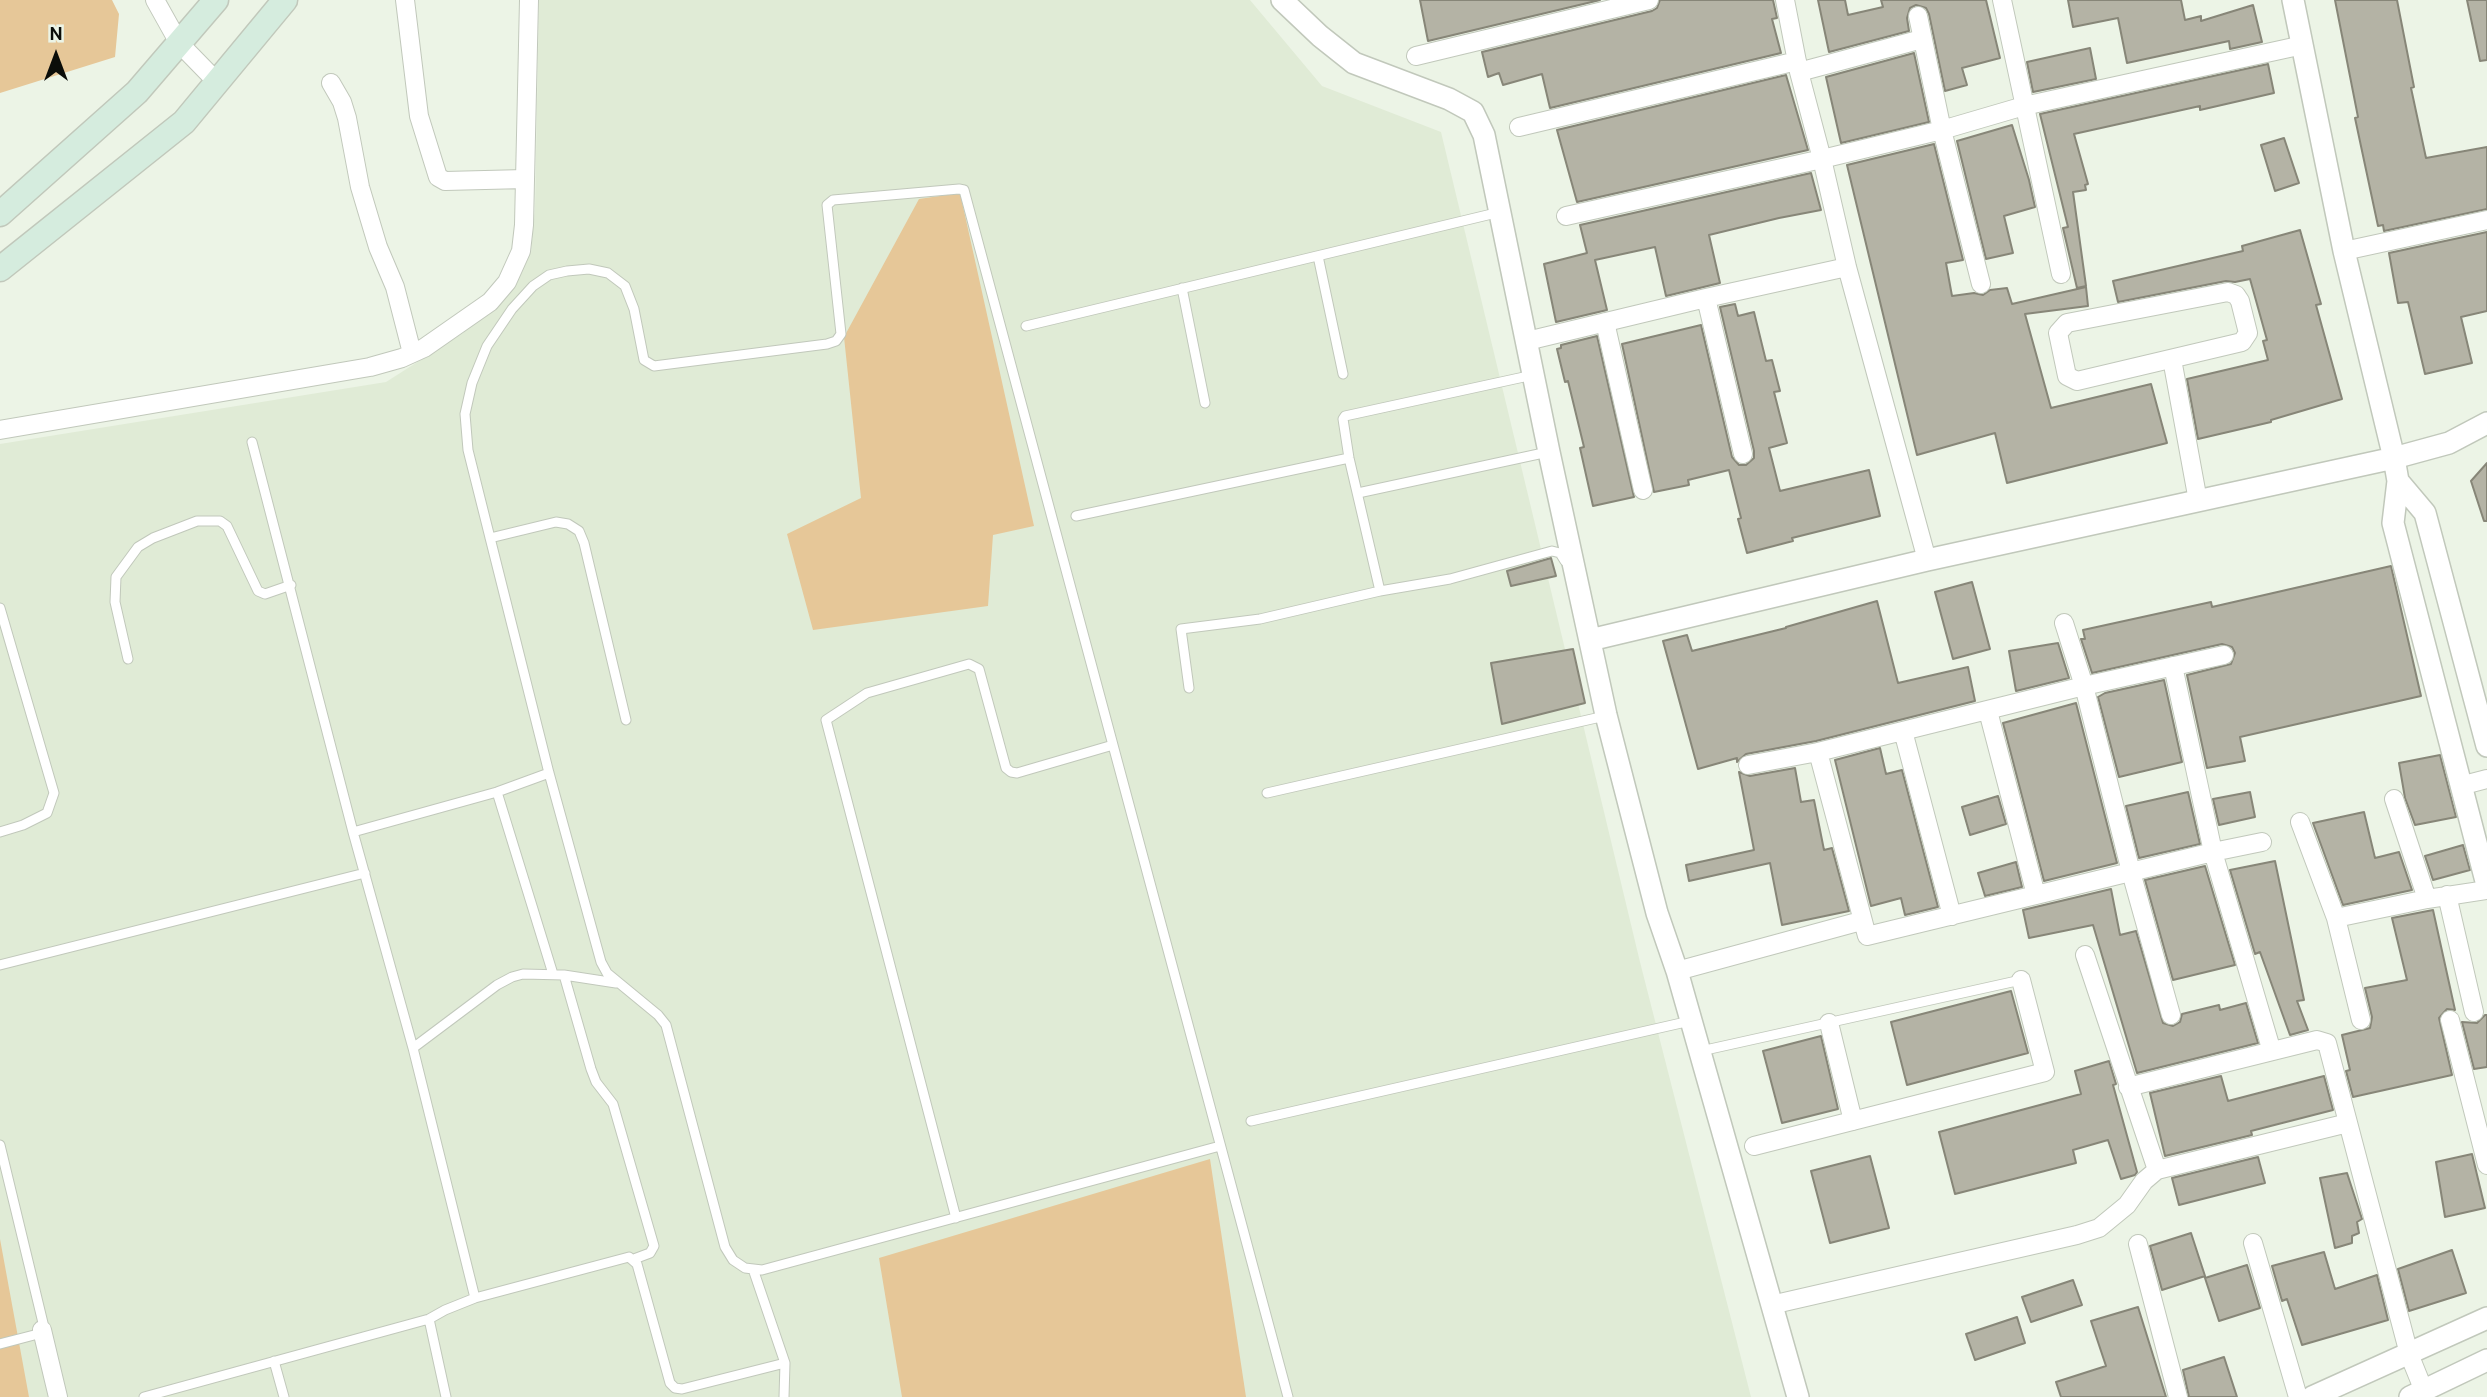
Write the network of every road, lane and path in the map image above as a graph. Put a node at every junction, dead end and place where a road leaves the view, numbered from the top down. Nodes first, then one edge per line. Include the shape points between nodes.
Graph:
1 (155, 0) edge
2 (216, 0) edge
3 (285, 0) edge
4 (405, 0) edge
5 (529, 0) edge
6 (1282, 0) edge
7 (1649, 0) edge
8 (1785, 0) edge
9 (2002, 0) edge
10 (2292, 0) edge
11 (1918, 16) dead end
12 (1922, 39) junction
13 (179, 43) junction
14 (2303, 45) junction
15 (1416, 56) dead end
16 (1798, 67) junction
17 (217, 82) junction
18 (331, 83) dead end
19 (2024, 106) junction
20 (1519, 127) dead end
21 (1942, 130) junction
22 (1822, 159) junction
23 (525, 178) junction
24 (1500, 212) junction
25 (0, 214) edge
26 (1566, 216) dead end
27 (2487, 220) edge
28 (2344, 251) junction
29 (1318, 256) junction
30 (1847, 268) junction
31 (0, 269) edge
32 (2061, 274) dead end
33 (1981, 284) dead end
34 (1182, 288) junction
35 (1706, 298) junction
36 (1605, 322) junction
37 (1026, 326) dead end
38 (1527, 341) junction
39 (412, 353) junction
40 (2172, 359) junction
41 (1343, 374) dead end
42 (1533, 375) junction
43 (1205, 404) dead end
44 (2487, 423) edge
45 (0, 430) edge
46 (252, 442) dead end
47 (1549, 452) junction
48 (1743, 454) dead end
49 (1349, 458) junction
50 (2393, 458) junction
51 (2398, 481) junction
52 (1643, 489) dead end
53 (1358, 493) junction
54 (2198, 501) junction
55 (1076, 516) dead end
56 (490, 538) junction
57 (1927, 561) junction
58 (291, 585) junction
59 (1380, 591) junction
60 (0, 608) edge
61 (2452, 616) junction
62 (2064, 623) dead end
63 (2419, 625) junction
64 (1586, 639) junction
65 (2224, 654) dead end
66 (128, 659) dead end
67 (2173, 666) junction
68 (2084, 686) junction
69 (1189, 688) dead end
70 (1988, 711) junction
71 (1606, 715) junction
72 (626, 720) dead end
73 (1902, 731) junction
74 (1113, 745) junction
75 (2487, 746) edge
76 (1818, 752) junction
77 (1748, 765) dead end
78 (549, 772) junction
79 (2487, 779) edge
80 (2460, 786) junction
81 (498, 792) junction
82 (1267, 793) dead end
83 (2394, 799) dead end
84 (2300, 822) dead end
85 (0, 832) edge
86 (353, 832) junction
87 (2262, 842) dead end
88 (2213, 852) junction
89 (2131, 872) junction
90 (365, 873) junction
91 (2487, 886) edge
92 (2036, 895) junction
93 (2447, 895) junction
94 (2427, 898) junction
95 (1952, 916) junction
96 (2336, 918) junction
97 (1861, 921) junction
98 (2085, 955) dead end
99 (0, 965) edge
100 (1677, 971) junction
101 (553, 974) junction
102 (564, 975) junction
103 (2021, 980) joint
104 (618, 983) junction
105 (2474, 1012) dead end
106 (2171, 1016) dead end
107 (2361, 1020) dead end
108 (2450, 1020) dead end
109 (1690, 1021) junction
110 (1829, 1023) junction
111 (2270, 1045) dead end
112 (413, 1048) junction
113 (1699, 1052) junction
114 (2128, 1087) junction
115 (1251, 1121) dead end
116 (1853, 1121) junction
117 (2348, 1124) junction
118 (0, 1145) edge
119 (1220, 1146) junction
120 (1754, 1146) dead end
121 (2487, 1165) edge
122 (2157, 1170) junction
123 (4, 1174) edge
124 (956, 1218) junction
125 (2253, 1243) dead end
126 (2138, 1244) dead end
127 (634, 1259) junction
128 (753, 1269) junction
129 (475, 1298) junction
130 (1771, 1305) junction
131 (2487, 1318) edge
132 (429, 1319) junction
133 (41, 1330) junction
134 (0, 1344) edge
135 (2409, 1354) junction
136 (2487, 1360) edge
137 (274, 1361) junction
138 (785, 1363) junction
139 (2417, 1394) edge
140 (58, 1397) edge
141 (144, 1397) edge
142 (284, 1397) edge
143 (446, 1397) edge
144 (784, 1397) edge
145 (1288, 1397) edge
146 (1798, 1397) edge
147 (2178, 1397) edge
148 (2298, 1397) edge
149 (2312, 1397) edge

1 - 13 street
2 - 13 main road
3 - 17 main road
4 - 23 street via 419,116 438,177 445,181
5 - 23 street
6 - 24 street via 1354,63 1473,112 1484,135
7 - 15 street
8 - 16 street
9 - 19 street
10 - 14 street
11 - 12 street
12 - 16 street
12 - 21 street
13 - 17 street
13 - 25 main road via 137,92
14 - 19 street
14 - 28 street
16 - 20 street
16 - 22 street
17 - 31 main road via 184,121
18 - 39 street via 347,118 360,187
19 - 21 street
19 - 32 street
21 - 22 street
21 - 33 street
22 - 26 street
22 - 30 street
23 - 39 street via 521,251 507,282 490,302
24 - 29 lane
24 - 38 street
27 - 28 street
28 - 50 street
29 - 34 lane
29 - 41 lane
30 - 35 street
30 - 57 street
34 - 37 lane
34 - 43 lane
35 - 36 street
35 - 48 street
36 - 38 street
36 - 52 street
38 - 42 street
39 - 45 street via 370,367
40 - 40 street via 2077,381 2067,376 2057,333 2067,323 2228,292 2236,295 2248,333 2242,342
40 - 54 street
42 - 47 street
42 - 49 lane via 1345,416 1342,423
44 - 50 street via 2449,443
46 - 58 lane
47 - 53 lane
47 - 64 street
49 - 53 lane
49 - 55 lane
50 - 51 street
50 - 54 street
51 - 61 street via 2425,513
51 - 63 street via 2393,523
53 - 59 lane
54 - 57 street
56 - 72 lane via 556,522 579,531
56 - 74 lane via 468,450 466,414 487,346 533,286 549,275 567,271 608,273 625,286 644,360 654,366 827,344 841,334 827,205 833,200 964,190
56 - 78 lane
57 - 64 street
58 - 66 lane via 265,594 258,591 227,526 220,522 197,522 153,538 138,547 116,577 115,602
58 - 86 lane
59 - 64 lane via 1450,579 1552,551 1565,561
59 - 69 lane via 1260,619 1181,629
60 - 85 lane via 54,793 47,813
61 - 63 street
61 - 75 street
62 - 68 street
63 - 80 street
64 - 71 street
65 - 67 street
67 - 68 street
67 - 88 street
68 - 70 street
68 - 89 street
70 - 73 street
70 - 92 street
71 - 82 lane
71 - 100 street via 1657,913
73 - 76 street
73 - 95 street
74 - 119 lane
74 - 124 lane via 1011,772 1006,768 979,669 970,664 867,693 826,720
76 - 77 street
76 - 97 street
78 - 81 lane
78 - 104 lane via 601,962
79 - 80 street
80 - 91 street
81 - 86 lane
81 - 101 lane
83 - 94 street
84 - 96 street
86 - 90 lane
87 - 88 street
88 - 89 street
88 - 111 street
89 - 92 street
89 - 106 street
90 - 99 lane
90 - 112 lane
91 - 93 street
92 - 95 street
93 - 94 street
93 - 105 street
94 - 96 street
95 - 97 street via 1867,936
96 - 107 street
97 - 100 street
98 - 114 street
100 - 109 street
101 - 102 lane
101 - 112 lane via 512,977
102 - 104 lane
102 - 127 lane via 590,1069 613,1104 654,1246 650,1253
103 - 110 lane
103 - 116 street via 2045,1072
104 - 128 lane via 666,1026 725,1247 733,1260
108 - 121 street
109 - 113 street
109 - 115 lane
110 - 113 lane
110 - 116 street
112 - 129 lane
113 - 130 street
114 - 117 street via 2323,1040
114 - 122 street
116 - 120 street
117 - 122 street
117 - 135 street
118 - 123 lane
119 - 124 lane
119 - 145 lane
122 - 130 street via 2127,1205 2099,1228
123 - 133 lane via 43,1323
124 - 128 lane
125 - 148 street
126 - 147 street
127 - 129 lane
127 - 138 lane via 675,1388
128 - 138 lane
129 - 132 lane
130 - 146 street
131 - 135 street
132 - 137 lane
132 - 143 lane
133 - 134 lane
133 - 140 street
135 - 139 street
135 - 149 street
136 - 139 street
137 - 141 lane
137 - 142 lane
138 - 144 lane

